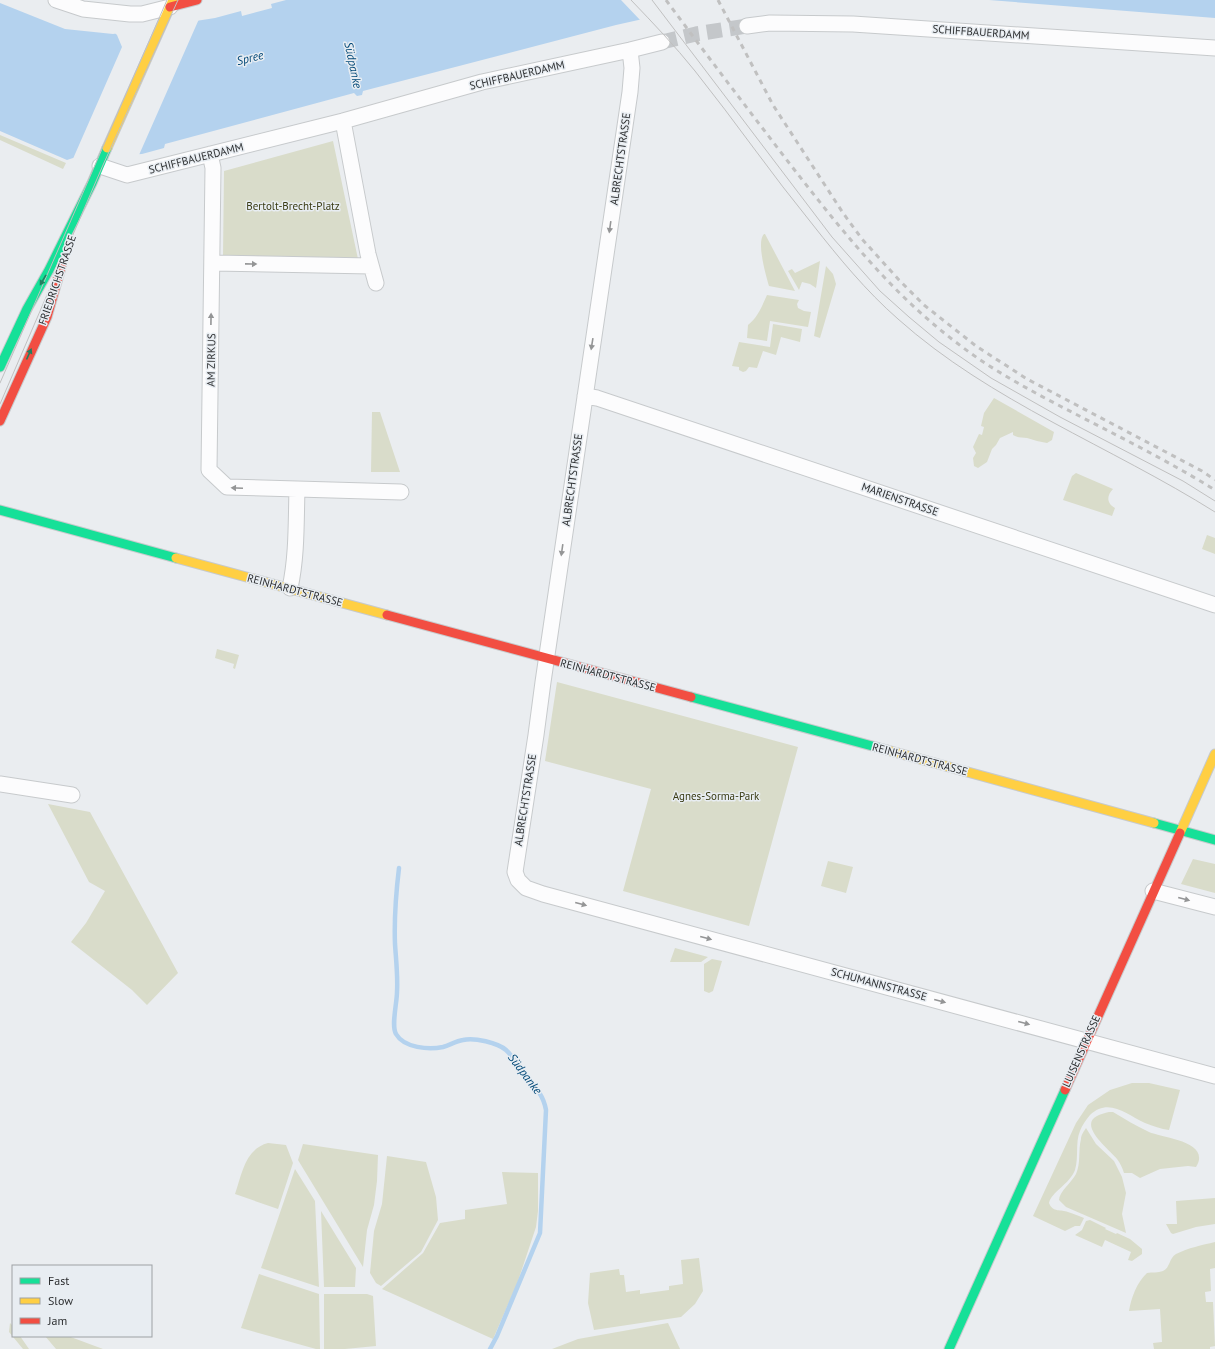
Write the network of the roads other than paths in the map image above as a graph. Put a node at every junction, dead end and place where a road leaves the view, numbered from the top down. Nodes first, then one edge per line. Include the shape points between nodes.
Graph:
1 (56, 0) edge
2 (197, 0) edge
3 (169, 8) edge
4 (747, 26) tunnel mouth
5 (662, 42) tunnel mouth
6 (1215, 48) edge
7 (630, 50) junction
8 (343, 121) junction
9 (210, 154) junction
10 (100, 165) junction
11 (92, 183) junction
12 (212, 263) junction
13 (371, 266) junction
14 (376, 283) dead end
15 (0, 367) edge
16 (585, 396) junction
17 (0, 420) edge
18 (297, 489) junction
19 (401, 492) dead end
20 (0, 510) edge
21 (290, 588) junction
22 (1215, 605) edge
23 (546, 658) junction
24 (1215, 754) edge
25 (0, 784) edge
26 (72, 795) dead end
27 (1180, 830) junction
28 (1215, 840) edge
29 (1153, 891) junction
30 (543, 894) joint
31 (1215, 907) edge
32 (1086, 1040) junction
33 (1215, 1076) edge
34 (949, 1349) edge

1 - 3 street via 83,9 130,14
2 - 3 street
3 - 10 street, FRIEDRICHSTRASSE
4 - 6 street, SCHIFFBAUERDAMM via 770,23 853,24
5 - 7 street, SCHIFFBAUERDAMM
7 - 8 street, SCHIFFBAUERDAMM via 482,82
7 -> 16 street, ALBRECHTSTRASSE via 632,68 629,100
8 - 9 street, SCHIFFBAUERDAMM
8 - 13 street
9 - 10 street, SCHIFFBAUERDAMM via 127,175
9 - 12 street, AM ZIRKUS via 213,168
10 - 11 street, FRIEDRICHSTRASSE
11 -> 15 street, FRIEDRICHSTRASSE
17 -> 11 street, FRIEDRICHSTRASSE via 46,317 65,254
12 -> 13 street
18 -> 12 street, AM ZIRKUS via 227,488 209,470
13 - 14 street
16 - 22 street, MARIENSTRASSE
16 -> 23 street, ALBRECHTSTRASSE
18 - 19 street, AM ZIRKUS
18 - 21 street via 294,572
20 - 21 street, REINHARDTSTRASSE
21 - 23 street, REINHARDTSTRASSE
23 - 27 street, REINHARDTSTRASSE
23 - 30 street, ALBRECHTSTRASSE via 515,872 518,880 526,888
24 - 27 street, LUISENSTRASSE
25 - 26 street
27 - 28 street, REINHARDTSTRASSE
27 - 29 street, LUISENSTRASSE
29 -> 31 street
29 - 32 street, LUISENSTRASSE
30 -> 32 street, SCHUMANNSTRASSE
32 - 33 street, SCHUMANNSTRASSE
32 - 34 street, LUISENSTRASSE

